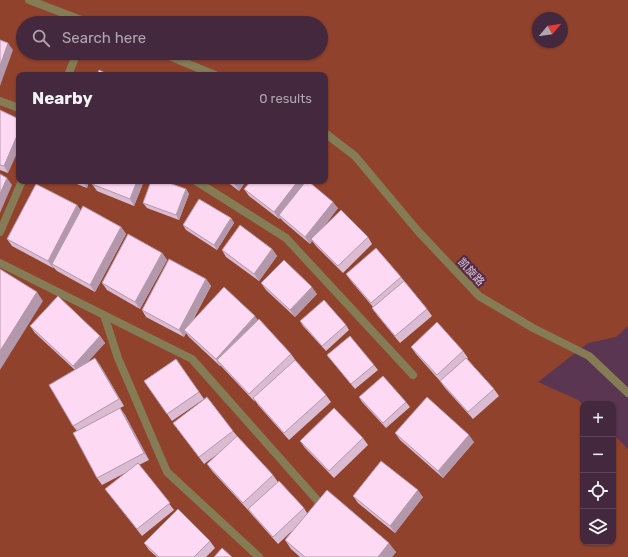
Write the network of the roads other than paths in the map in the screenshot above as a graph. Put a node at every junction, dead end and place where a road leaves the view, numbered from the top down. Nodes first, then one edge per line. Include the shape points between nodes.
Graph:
1 (29, 0) edge
2 (71, 16) edge
3 (74, 60) edge
4 (179, 60) edge
5 (69, 72) edge
6 (208, 72) edge
7 (0, 101) edge
8 (16, 107) edge
9 (328, 135) edge
10 (21, 184) edge
11 (201, 184) edge
12 (0, 232) edge
13 (0, 263) edge
14 (104, 315) junction
15 (413, 375) dead end
16 (628, 393) edge
17 (317, 500) edge
18 (259, 557) edge

1 - 2 street
3 - 5 street
4 - 6 street
7 - 8 street
9 - 16 street, 凯旋路 via 355,156 417,230 479,296 533,328 589,356
10 - 12 street
11 - 15 street via 286,238
13 - 14 street
14 - 17 street via 192,359
14 - 18 street via 118,358 167,472

